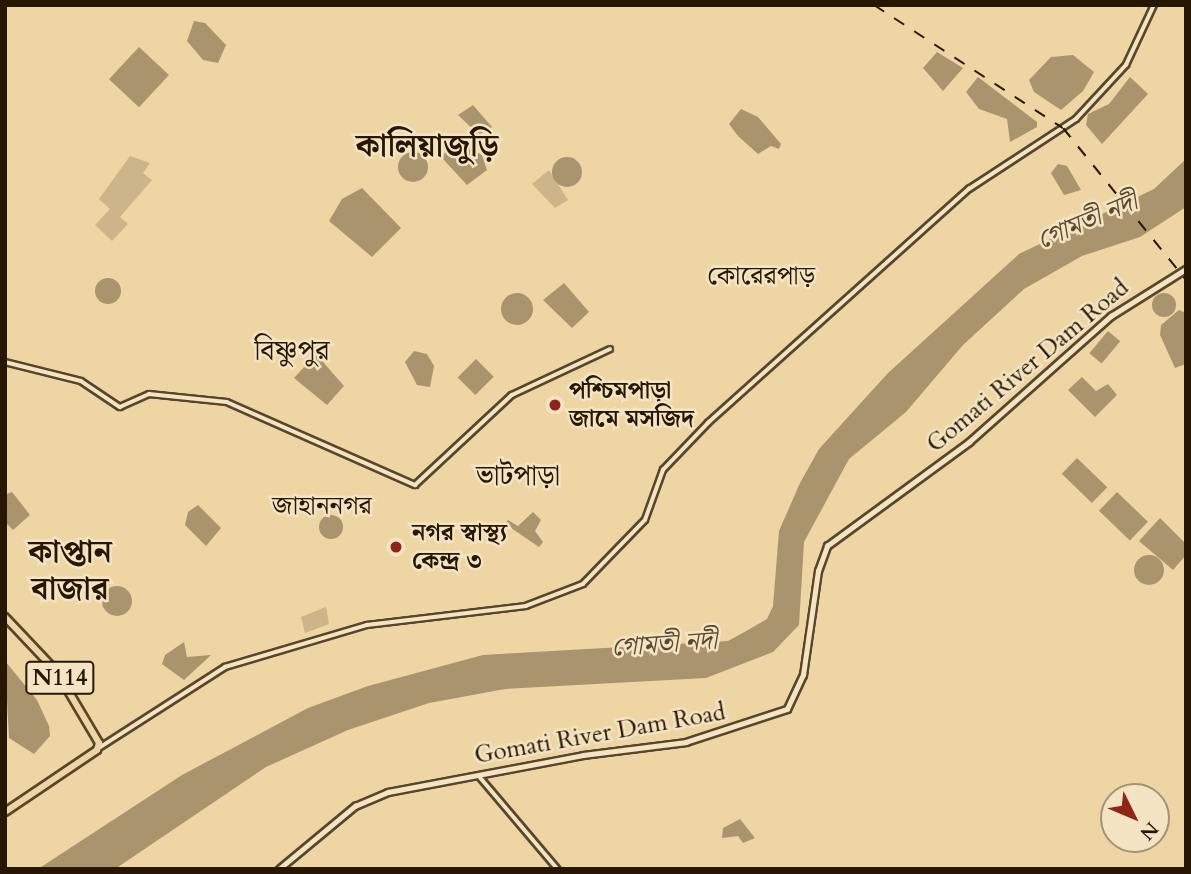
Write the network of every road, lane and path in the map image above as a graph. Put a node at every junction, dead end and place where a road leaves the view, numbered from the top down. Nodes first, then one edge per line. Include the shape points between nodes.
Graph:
1 (1154, 5) edge
2 (1186, 269) edge
3 (610, 348) dead end
4 (5, 362) edge
5 (5, 617) edge
6 (97, 750) junction
7 (478, 774) junction
8 (5, 812) edge
9 (279, 869) edge
10 (558, 869) edge

1 - 6 street via 1126,65 1076,119 969,190 708,423 663,470 645,520 583,584 526,607 367,625 225,667
2 - 7 main road, Gomati River Dam Road via 1111,316 969,442 827,546 817,571 803,676 787,709 686,742
3 - 4 street via 512,395 415,485 227,402 149,394 120,407 80,381
5 - 6 highway, N114 via 57,672 97,737
6 - 8 highway
7 - 9 main road, Gomati River Dam Road via 406,787 355,806
7 - 10 street

